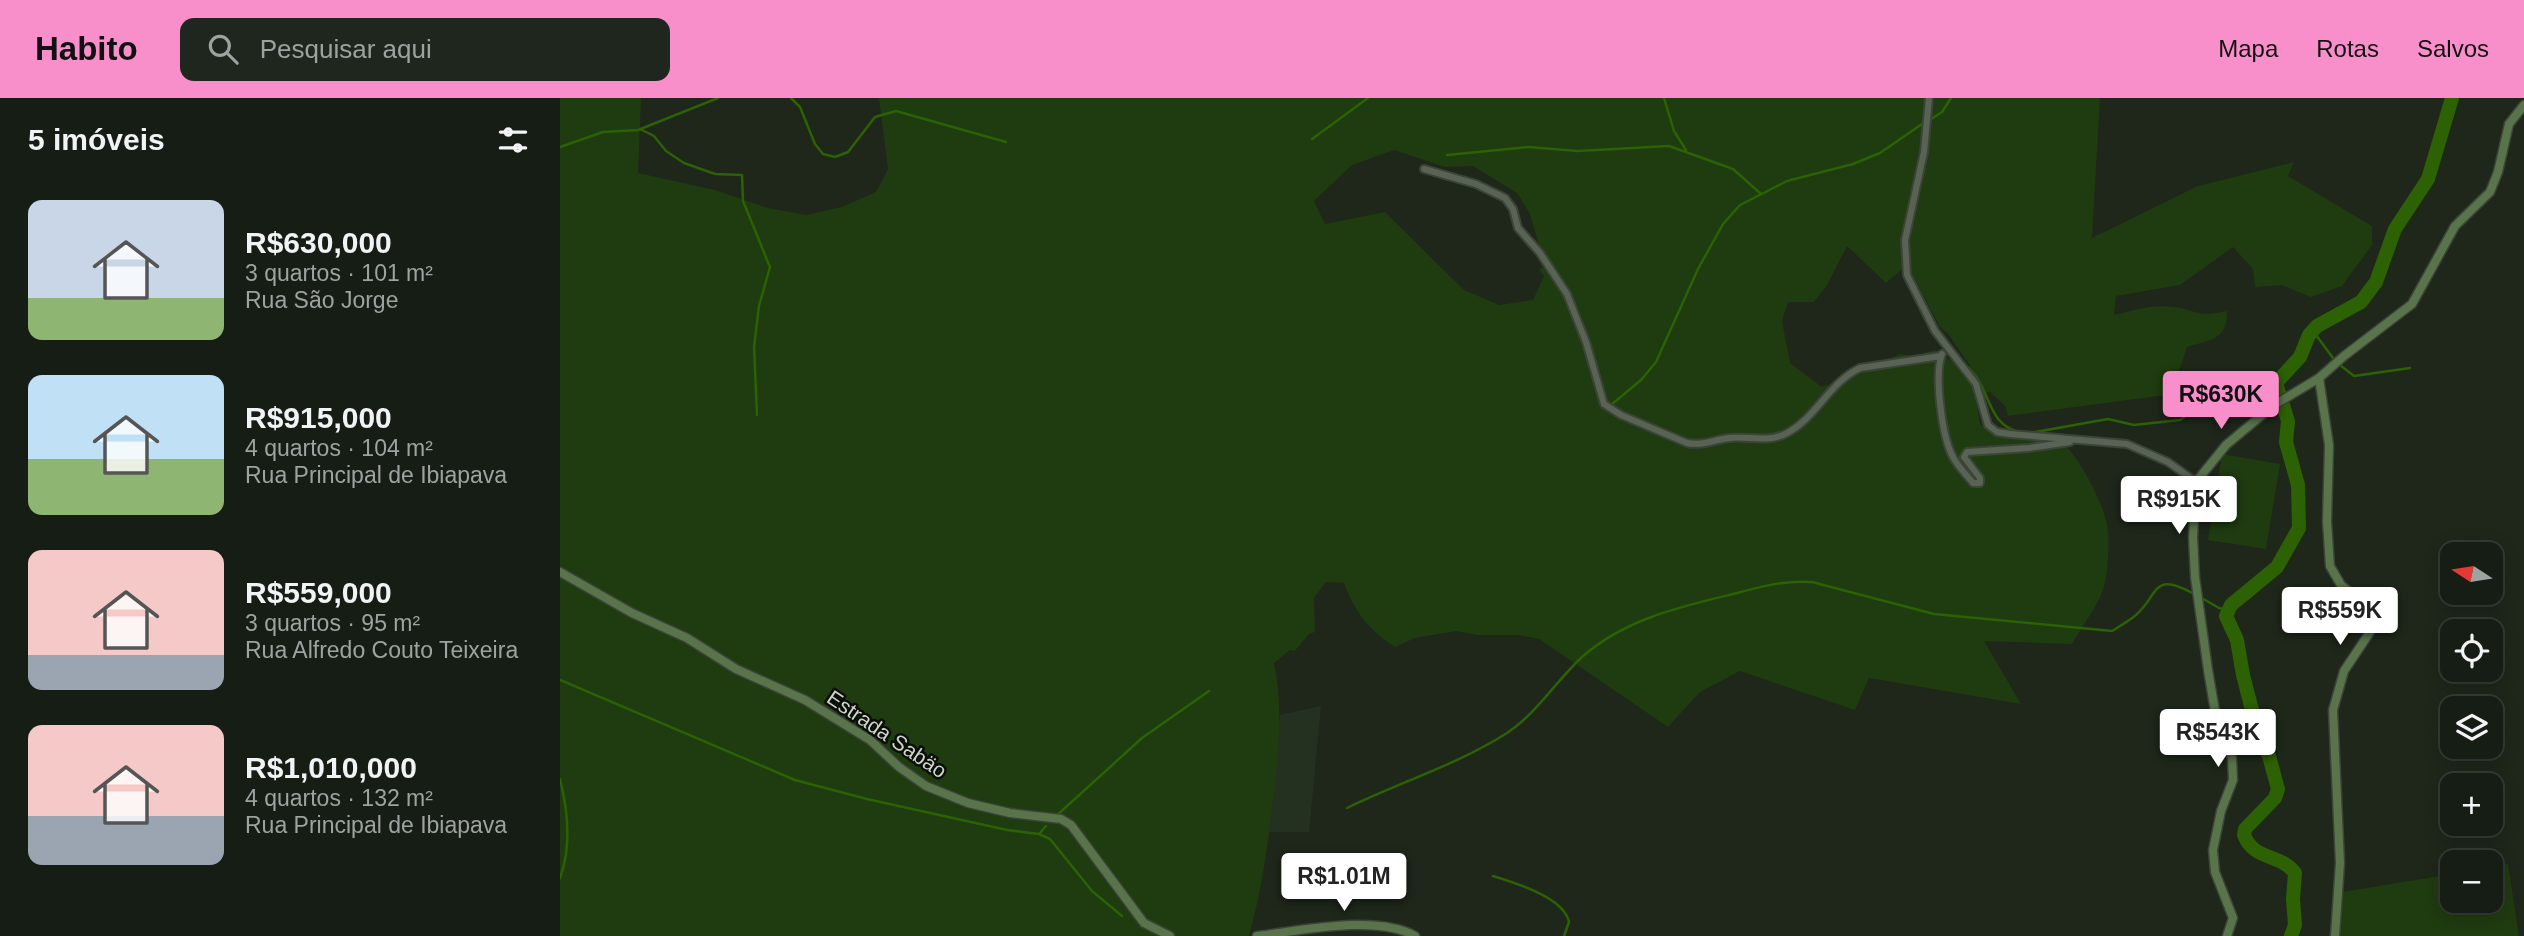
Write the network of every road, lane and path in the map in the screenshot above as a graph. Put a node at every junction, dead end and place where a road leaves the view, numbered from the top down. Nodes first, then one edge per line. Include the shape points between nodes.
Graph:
1 (1929, 98) edge
2 (2524, 105) edge
3 (1424, 169) dead end
4 (1948, 349) junction
5 (1941, 356) junction
6 (2319, 379) junction
7 (2078, 440) junction
8 (2196, 482) junction
9 (560, 572) edge
10 (1170, 936) edge
11 (1261, 936) edge
12 (1415, 936) edge
13 (2227, 936) edge
14 (2335, 936) edge

1 - 4 street via 1905,264
2 - 6 street via 2509,124 2490,192 2455,226 2418,295
3 - 5 street via 1505,198 1518,228 1567,294 1604,404 1687,443 1782,435 1849,373
4 - 5 street
4 - 7 street via 1976,384 1991,429 2010,435
5 - 7 street via 1938,377 1952,456 1973,483 1980,483 1980,478 1964,457 1967,452
6 - 8 street via 2274,405 2226,445
6 - 14 street via 2329,445 2330,566 2341,585 2367,607 2373,623 2344,671 2333,710 2340,863
7 - 8 street via 2136,447
8 - 13 street via 2193,537 2197,589 2216,711 2232,758 2233,780 2213,850 2215,872 2233,918
9 - 10 street, Estrada Sabäo via 736,669 804,699 870,740 926,786 1000,811 1061,819 1087,845 1144,923
11 - 12 street via 1377,925

